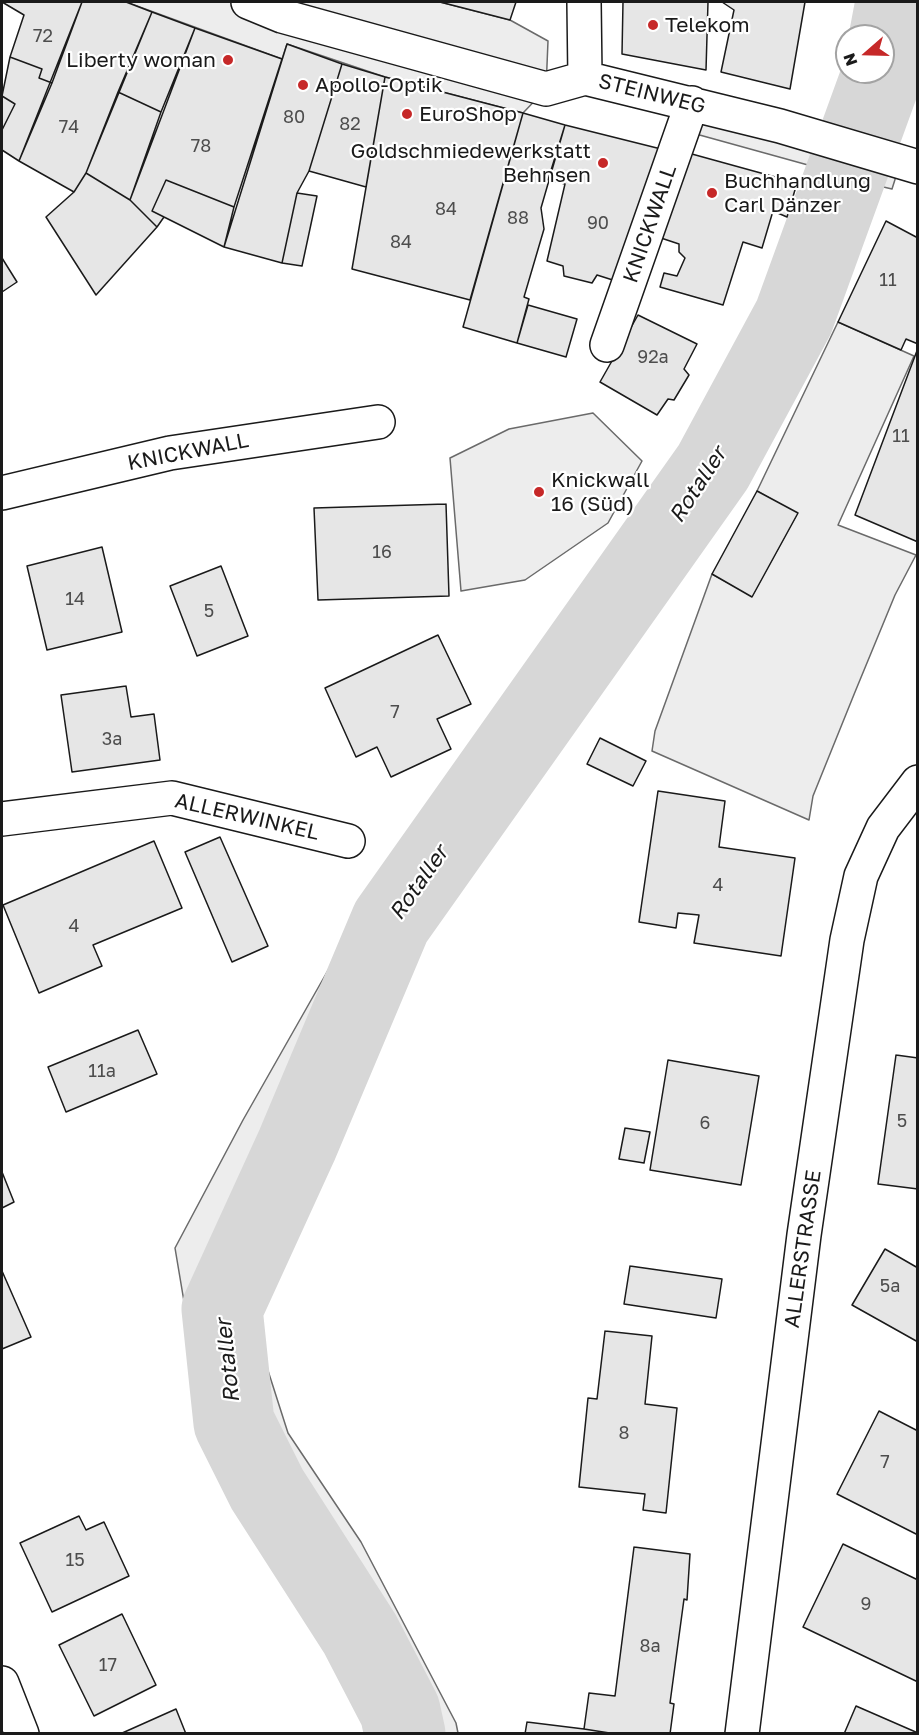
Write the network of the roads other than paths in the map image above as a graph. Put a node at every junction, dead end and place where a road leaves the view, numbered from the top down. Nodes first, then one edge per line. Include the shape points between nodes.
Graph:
1 (248, 2) edge
2 (584, 2) edge
3 (585, 78) junction
4 (692, 103) junction
5 (908, 164) edge
6 (607, 345) dead end
7 (378, 422) dead end
8 (2, 493) edge
9 (918, 782) edge
10 (2, 819) edge
11 (348, 841) dead end
12 (2, 1683) edge
13 (22, 1734) edge
14 (742, 1734) edge

1 - 3 street, STEINWEG via 282,16 546,89
2 - 3 street
3 - 4 street, STEINWEG
4 - 5 street, STEINWEG
4 - 6 street, KNICKWALL
7 - 8 street, KNICKWALL via 170,453
9 - 14 street, ALLERSTRASSE via 883,828 861,876 847,940 804,1235
10 - 11 street, ALLERWINKEL via 172,798
12 - 13 street

